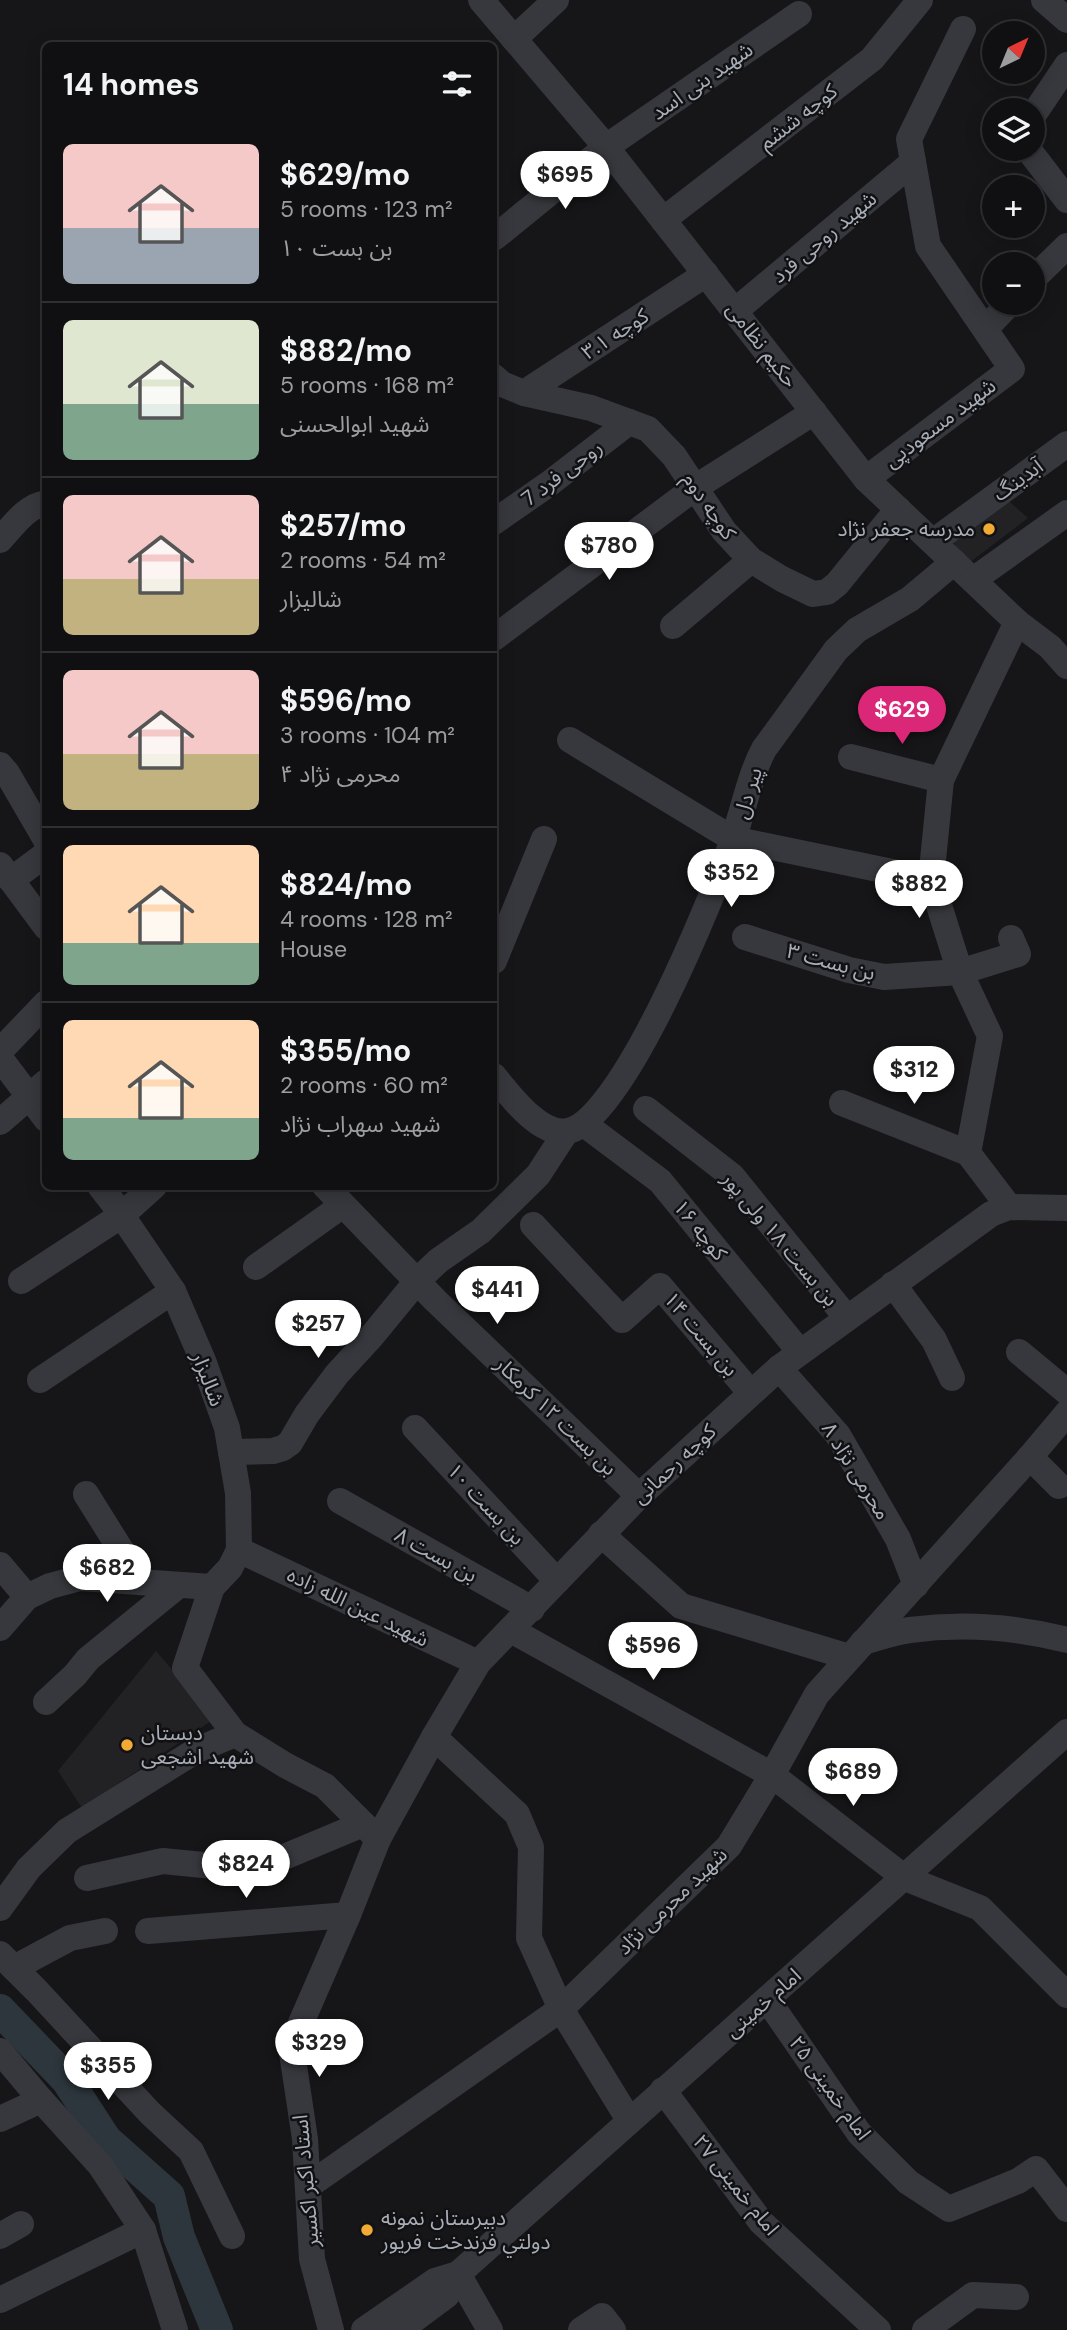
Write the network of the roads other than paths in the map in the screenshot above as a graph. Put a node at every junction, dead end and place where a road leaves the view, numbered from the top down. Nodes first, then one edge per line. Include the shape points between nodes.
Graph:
1 (481, 0) edge
2 (556, 0) edge
3 (920, 0) edge
4 (1044, 0) edge
5 (799, 14) dead end
6 (1067, 20) edge
7 (963, 29) dead end
8 (514, 39) junction
9 (1067, 65) edge
10 (1045, 98) edge
11 (606, 147) junction
12 (1038, 161) edge
13 (913, 162) junction
14 (1065, 194) edge
15 (663, 220) junction
16 (497, 236) edge
17 (1067, 246) edge
18 (1045, 268) edge
19 (706, 274) junction
20 (735, 311) junction
21 (998, 315) edge
22 (985, 329) junction
23 (503, 387) edge
24 (814, 412) junction
25 (629, 422) junction
26 (1067, 444) edge
27 (866, 479) junction
28 (696, 488) junction
29 (42, 503) edge
30 (898, 509) junction
31 (1067, 513) edge
32 (497, 520) edge
33 (0, 540) edge
34 (934, 541) junction
35 (751, 560) junction
36 (954, 562) junction
37 (973, 580) junction
38 (1017, 622) junction
39 (673, 626) dead end
40 (497, 636) edge
41 (1061, 649) edge
42 (570, 740) dead end
43 (851, 757) dead end
44 (0, 765) edge
45 (941, 780) junction
46 (42, 833) edge
47 (544, 839) dead end
48 (733, 839) junction
49 (42, 856) edge
50 (6, 873) edge
51 (931, 880) junction
52 (42, 922) edge
53 (745, 937) dead end
54 (1012, 938) dead end
55 (497, 954) edge
56 (960, 972) junction
57 (42, 1007) edge
58 (0, 1052) edge
59 (0, 1058) edge
60 (497, 1079) edge
61 (37, 1090) edge
62 (842, 1103) dead end
63 (646, 1109) dead end
64 (0, 1122) edge
65 (575, 1128) junction
66 (968, 1153) junction
67 (103, 1190) edge
68 (150, 1190) edge
69 (334, 1196) edge
70 (1009, 1207) junction
71 (1067, 1208) edge
72 (122, 1215) junction
73 (533, 1225) dead end
74 (256, 1267) dead end
75 (21, 1281) dead end
76 (417, 1281) junction
77 (893, 1284) junction
78 (173, 1291) junction
79 (847, 1318) junction
80 (1019, 1352) dead end
81 (790, 1360) junction
82 (952, 1378) dead end
83 (40, 1380) dead end
84 (750, 1392) junction
85 (1067, 1392) edge
86 (1067, 1413) edge
87 (415, 1428) dead end
88 (231, 1452) junction
89 (1030, 1457) junction
90 (1059, 1486) dead end
91 (86, 1494) dead end
92 (639, 1496) junction
93 (340, 1501) dead end
94 (601, 1534) junction
95 (239, 1550) junction
96 (0, 1565) edge
97 (556, 1581) junction
98 (141, 1582) junction
99 (179, 1585) junction
100 (916, 1585) junction
101 (212, 1587) junction
102 (27, 1597) junction
103 (531, 1609) junction
104 (0, 1628) edge
105 (511, 1630) junction
106 (1067, 1640) edge
107 (856, 1649) junction
108 (478, 1664) junction
109 (46, 1702) dead end
110 (1067, 1732) edge
111 (235, 1734) junction
112 (434, 1737) junction
113 (772, 1775) junction
114 (371, 1831) junction
115 (87, 1878) dead end
116 (905, 1878) junction
117 (0, 1908) edge
118 (348, 1915) junction
119 (105, 1931) dead end
120 (148, 1931) dead end
121 (7, 1961) edge
122 (1065, 1989) edge
123 (767, 1999) junction
124 (561, 2009) junction
125 (0, 2052) edge
126 (663, 2090) junction
127 (41, 2100) junction
128 (0, 2119) edge
129 (629, 2120) junction
130 (308, 2186) junction
131 (1067, 2209) edge
132 (143, 2230) junction
133 (232, 2236) dead end
134 (458, 2274) junction
135 (1016, 2297) dead end
136 (0, 2300) edge
137 (175, 2330) edge
138 (331, 2330) edge
139 (364, 2330) edge
140 (400, 2330) edge
141 (490, 2330) edge
142 (581, 2330) edge
143 (613, 2330) edge
144 (878, 2330) edge
145 (925, 2330) edge

1 - 8 street, حکیم نظامی
2 - 8 street
3 - 15 street, کوچه ششم via 872,59
4 - 6 street
5 - 11 street, شهید بنی اسد
7 - 13 street, شهید مسعودپی via 909,139
8 - 11 street, حکیم نظامی
9 - 10 street
11 - 15 street, حکیم نظامی
11 - 16 street, شهید بنی اسد
12 - 14 street
13 - 20 street, شهید روحی فرد
13 - 22 street, شهید مسعودپی via 928,246
15 - 19 street, حکیم نظامی
17 - 18 street
19 - 20 street, حکیم نظامی
19 - 23 street, کوچه ۳.۱
20 - 24 street, حکیم نظامی
21 - 22 street
22 - 27 street, شهید مسعودپی via 1012,369
23 - 25 street, کوچه دوم
24 - 27 street, حکیم نظامی
24 - 28 street
25 - 28 street, کوچه دوم via 648,429
25 - 32 street, روحی فرد 7
26 - 34 street, آبدینگ
27 - 30 street, حکیم نظامی
28 - 35 street, کوچه دوم via 724,531
28 - 40 street
29 - 33 street via 26,512
30 - 34 street, حکیم نظامی
30 - 35 street, کوچه دوم via 827,592 813,594
31 - 37 street
34 - 36 street, حکیم نظامی
35 - 39 street
36 - 37 street, حکیم نظامی
36 - 48 street, پیر دل via 836,650 764,748
37 - 38 street, حکیم نظامی
38 - 41 street, حکیم نظامی
38 - 45 street
42 - 48 street
43 - 45 street
44 - 46 street
45 - 51 street
47 - 55 street
48 - 51 street
48 - 65 street, پیر دل via 655,1021 613,1091
49 - 50 street
50 - 52 street
51 - 56 street
53 - 56 street, بن بست ۳ via 884,977
54 - 56 street, بن بست ۳ via 1018,954
56 - 66 street via 990,1036
57 - 58 street
59 - 61 street
60 - 65 street via 540,1125
61 - 64 street
62 - 66 street
63 - 79 street, بن بست ۱۸ ولی پور via 732,1176
65 - 76 street, پیر دل via 538,1175 481,1231
65 - 81 street, کوچه ۱۶ via 660,1181
66 - 70 street
67 - 72 street, شالیزار
68 - 72 street
69 - 74 street
69 - 76 street, بن بست ۱۲ کرمکار
70 - 71 street, کوچه رحمانی
70 - 77 street, کوچه رحمانی via 991,1214
72 - 75 street
72 - 78 street, شالیزار
73 - 84 street, بن بست ۱۴ via 622,1320 660,1286
76 - 88 street, پیر دل via 337,1374 290,1443 273,1451
76 - 92 street, بن بست ۱۲ کرمکار
77 - 79 street, کوچه رحمانی
77 - 82 street via 934,1340
78 - 83 street
78 - 88 street, شالیزار via 204,1363
79 - 81 street, کوچه رحمانی
80 - 85 street
81 - 84 street, کوچه رحمانی
81 - 100 street, محرمی نژاد ۸ via 898,1539
84 - 92 street, کوچه رحمانی
86 - 89 street, شهید محرمی نژاد
87 - 97 street, بن بست ۱۰
88 - 95 street, شالیزار via 238,1493
89 - 90 street
89 - 100 street, شهید محرمی نژاد
91 - 98 street
92 - 94 street, کوچه رحمانی
93 - 103 street, بن بست ۸
94 - 97 street, کوچه رحمانی
94 - 107 street via 681,1606
95 - 101 street
95 - 108 street, شهید عین الله زاده
96 - 102 street
97 - 103 street, کوچه رحمانی
98 - 99 street
98 - 102 street via 80,1578
99 - 101 street
99 - 109 street via 88,1659
100 - 107 street, شهید محرمی نژاد
101 - 111 street via 185,1668
102 - 104 street
103 - 105 street, کوچه رحمانی
105 - 108 street, کوچه رحمانی
105 - 113 street
106 - 107 street via 1014,1629 963,1626 908,1630
107 - 113 street, شهید محرمی نژاد via 817,1694
108 - 112 street, کوچه رحمانی
110 - 116 street, امام خمینی
111 - 114 street via 325,1786
111 - 117 street via 197,1750 67,1831 29,1868
112 - 114 street, کوچه رحمانی
112 - 124 street via 517,1814 531,1847 529,1938
113 - 116 street
113 - 124 street, شهید محرمی نژاد via 729,1846
114 - 115 street via 253,1870 163,1861
114 - 118 street, استاد اکبر اکسیر
116 - 122 street via 980,1908
116 - 123 street, امام خمینی
118 - 120 street
118 - 130 street, استاد اکبر اکسیر via 291,2046
119 - 121 street via 70,1938
121 - 133 street via 191,2151
123 - 126 street, امام خمینی
123 - 131 street, امام خمینی ۲۵ via 859,2133 908,2182 949,2209 1036,2169
124 - 129 street
124 - 130 street, شهید محرمی نژاد
125 - 127 street
126 - 129 street, امام خمینی
126 - 144 street, امام خمینی ۲۷ via 761,2222
127 - 128 street
127 - 132 street via 100,2165
129 - 134 street, امام خمینی
130 - 138 street, استاد اکبر اکسیر via 312,2259
132 - 136 street
132 - 137 street
134 - 139 street, امام خمینی via 435,2281
134 - 140 street, امام خمینی via 447,2295
134 - 141 street
135 - 145 street via 973,2295
142 - 143 street via 603,2316

